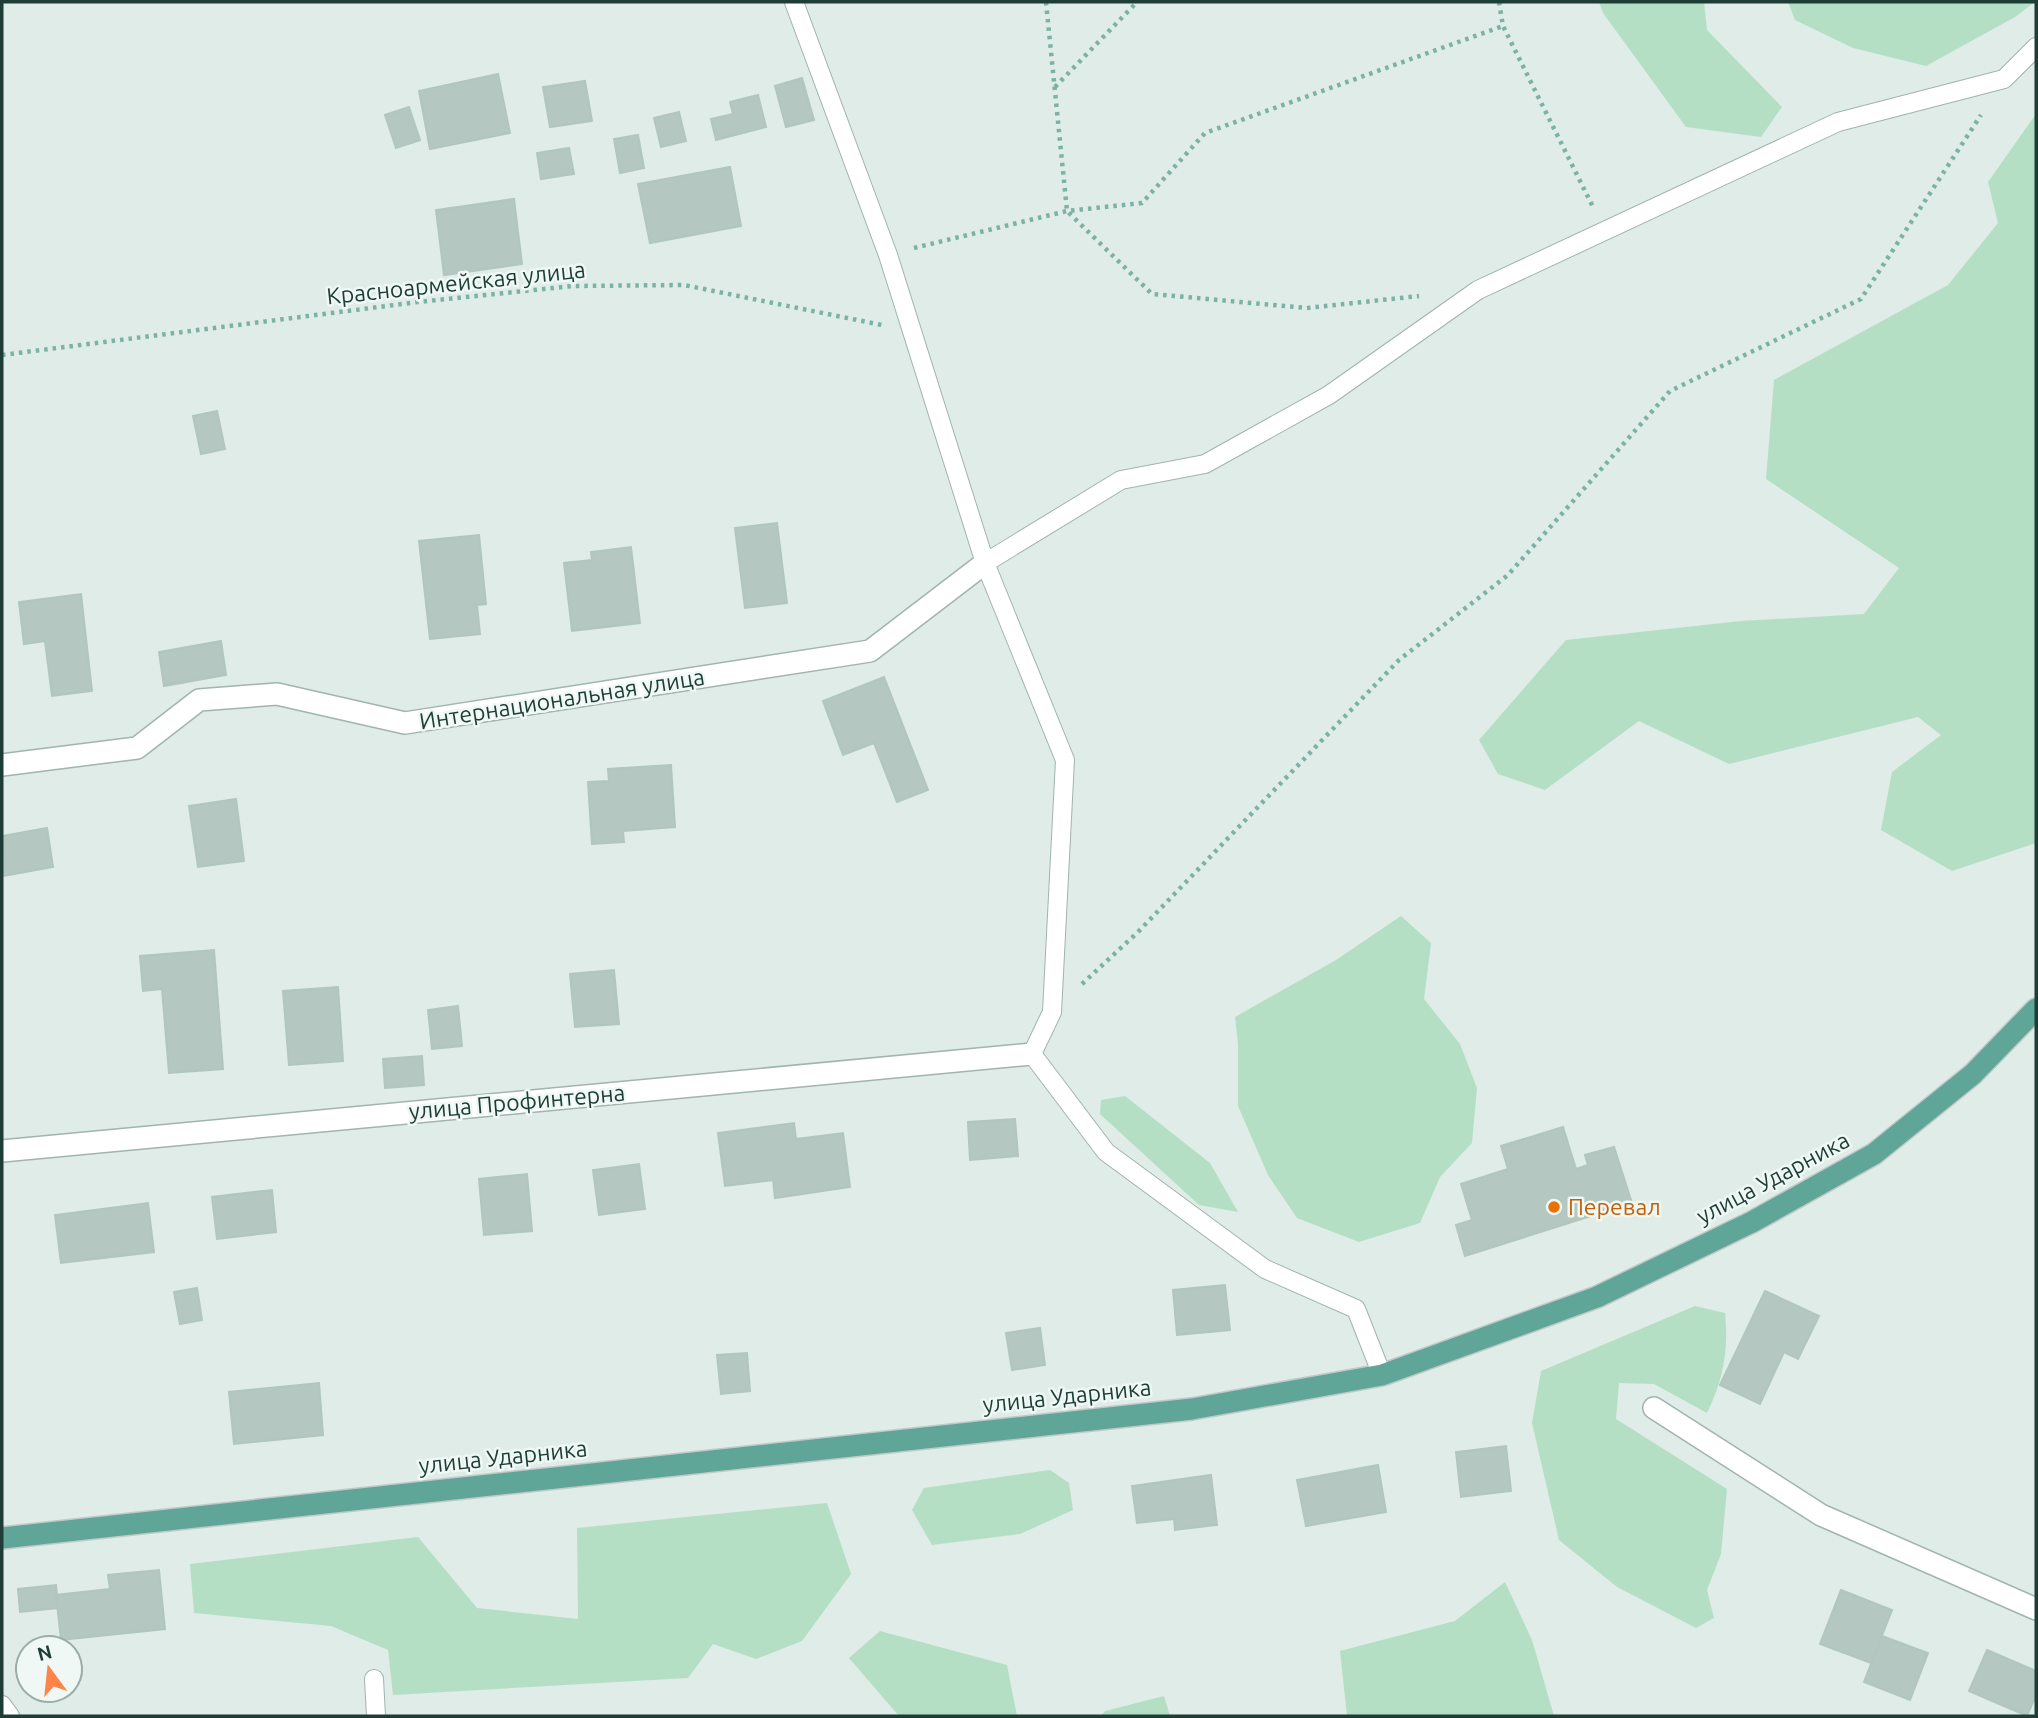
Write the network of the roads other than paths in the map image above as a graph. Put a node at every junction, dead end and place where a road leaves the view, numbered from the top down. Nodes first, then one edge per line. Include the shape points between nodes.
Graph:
1 (794, 2) edge
2 (2036, 47) edge
3 (985, 563) junction
4 (2, 765) edge
5 (2036, 1009) edge
6 (1032, 1054) junction
7 (2, 1151) edge
8 (1382, 1375) junction
9 (1654, 1408) dead end
10 (2, 1538) edge
11 (2036, 1609) edge
12 (374, 1679) dead end
13 (2, 1706) edge
14 (10, 1716) edge
15 (376, 1716) edge

1 - 3 lane via 888,255
2 - 3 lane via 2004,79 1838,122 1478,290 1329,395 1205,464 1121,480
3 - 4 street, Интернациональная улица via 870,651 405,723 277,694 199,700 137,747
3 - 6 lane via 1065,760 1052,1012
5 - 8 main road, улица Ударника via 1973,1074 1874,1154 1789,1202 1597,1297
6 - 7 street, улица Профинтерна
6 - 8 lane via 1106,1152 1265,1269 1356,1309
8 - 10 main road, улица Ударника via 1192,1409
9 - 11 street via 1821,1515
12 - 15 lane
13 - 14 lane

